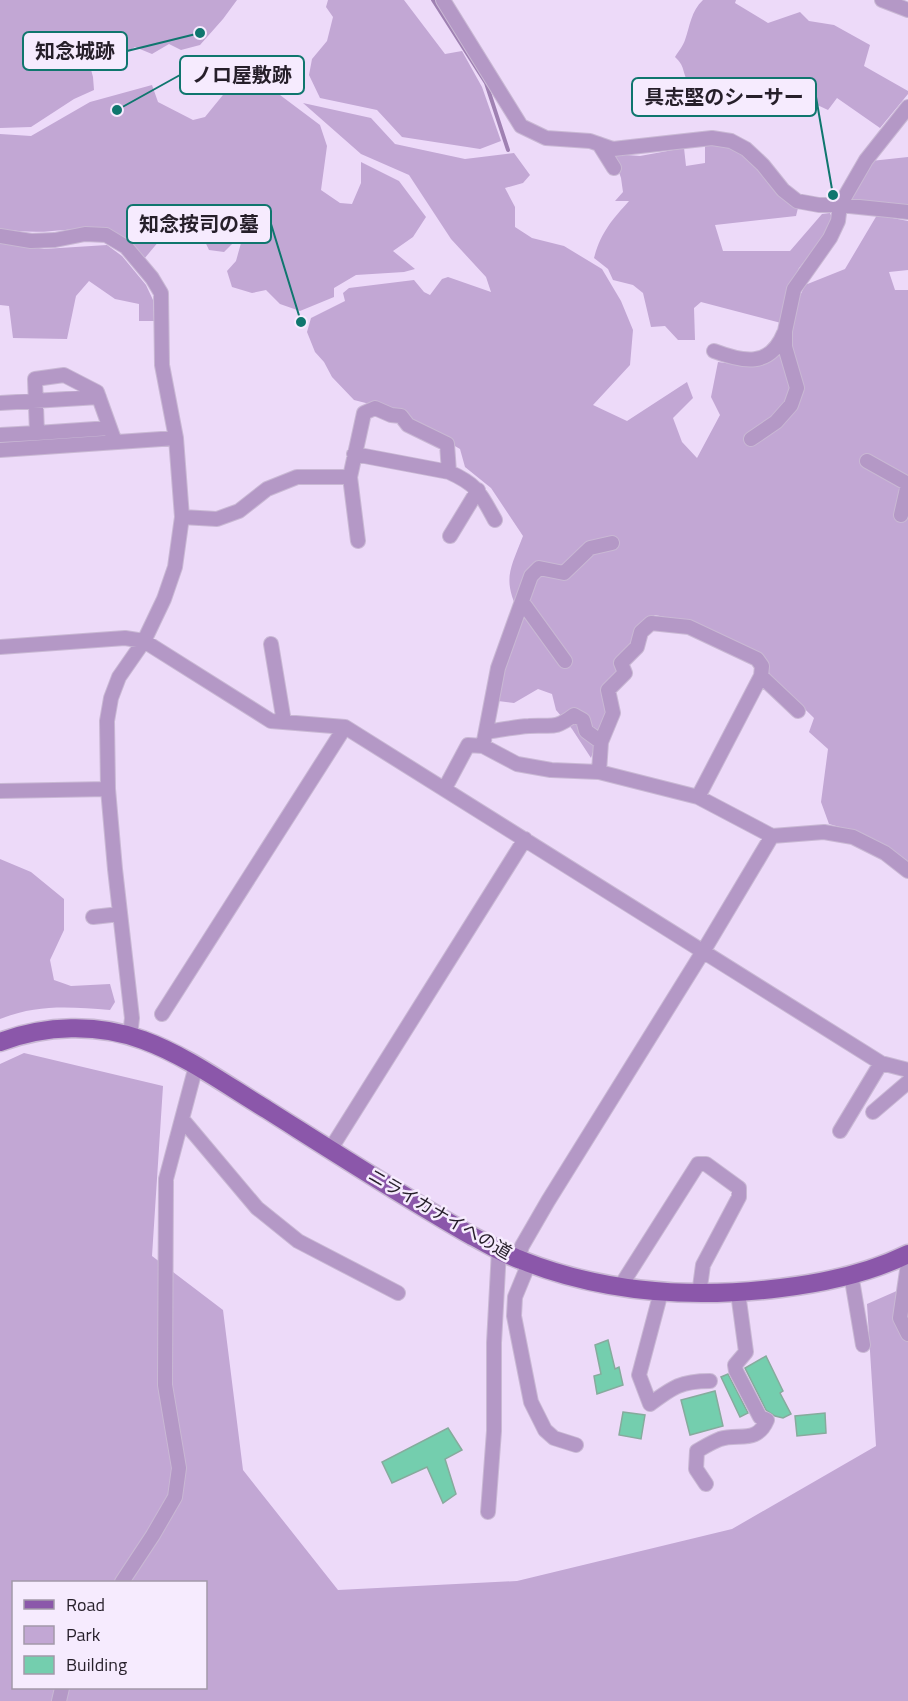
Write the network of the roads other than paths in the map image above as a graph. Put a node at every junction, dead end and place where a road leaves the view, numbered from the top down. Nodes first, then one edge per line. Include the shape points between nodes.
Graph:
1 (443, 0) edge
2 (882, 0) edge
3 (908, 10) edge
4 (908, 107) edge
5 (599, 144) junction
6 (614, 168) dead end
7 (840, 205) junction
8 (908, 212) edge
9 (0, 236) edge
10 (784, 331) junction
11 (714, 351) dead end
12 (99, 397) junction
13 (36, 400) junction
14 (0, 403) edge
15 (110, 428) junction
16 (37, 433) junction
17 (0, 435) edge
18 (176, 438) junction
19 (751, 439) dead end
20 (115, 442) junction
21 (0, 450) edge
22 (354, 454) junction
23 (867, 461) dead end
24 (449, 472) junction
25 (350, 477) junction
26 (908, 484) edge
27 (478, 490) junction
28 (901, 515) dead end
29 (182, 517) junction
30 (495, 520) dead end
31 (450, 536) dead end
32 (358, 541) dead end
33 (612, 543) dead end
34 (523, 603) junction
35 (144, 641) junction
36 (271, 644) dead end
37 (0, 647) edge
38 (565, 661) dead end
39 (761, 676) junction
40 (798, 711) dead end
41 (284, 722) junction
42 (345, 727) junction
43 (486, 732) junction
44 (601, 742) junction
45 (483, 746) junction
46 (599, 772) junction
47 (445, 788) junction
48 (108, 789) junction
49 (0, 791) edge
50 (698, 797) junction
51 (772, 836) junction
52 (525, 839) junction
53 (908, 871) edge
54 (120, 914) junction
55 (93, 917) dead end
56 (704, 950) junction
57 (162, 1014) dead end
58 (130, 1036) junction
59 (0, 1042) edge
60 (881, 1063) junction
61 (196, 1066) junction
62 (908, 1071) edge
63 (908, 1082) edge
64 (873, 1112) dead end
65 (182, 1119) junction
66 (840, 1131) dead end
67 (330, 1150) junction
68 (499, 1250) junction
69 (908, 1254) edge
70 (523, 1262) junction
71 (908, 1264) edge
72 (851, 1274) junction
73 (620, 1287) junction
74 (661, 1292) junction
75 (398, 1293) dead end
76 (738, 1293) junction
77 (699, 1294) junction
78 (908, 1334) edge
79 (863, 1345) dead end
80 (710, 1381) dead end
81 (576, 1445) dead end
82 (706, 1484) dead end
83 (488, 1512) dead end
84 (123, 1581) edge

1 - 5 street via 521,126 546,138
2 - 3 street
4 - 7 street via 866,160
5 - 6 street
5 - 7 street via 613,149 712,138 731,141 746,149 797,201
7 - 8 street
7 - 10 street via 830,238 794,290
9 - 18 street via 31,241 106,235 126,247 161,294 162,364
10 - 11 street via 775,350 763,358 731,357
10 - 19 street via 797,388 791,405 776,422
12 - 13 street
12 - 13 street via 97,392 64,375 35,379
12 - 15 street
13 - 14 street
13 - 16 street
15 - 16 street
15 - 20 street
16 - 17 street
18 - 20 street
18 - 29 street
20 - 21 street
22 - 24 street
22 - 24 street via 364,413 375,408 401,416 408,425 447,444
22 - 25 street
23 - 26 street
24 - 27 street
25 - 29 street via 297,477 267,489 239,511 216,519
25 - 32 street
26 - 28 street
27 - 30 street
27 - 31 street
29 - 35 street via 175,567
33 - 34 street via 590,548 564,573 539,568 531,576
34 - 38 street
34 - 43 street via 498,668
35 - 37 street via 125,638
35 - 41 street via 271,721
35 - 48 street via 119,677 111,698 107,721
36 - 41 street
39 - 40 street
39 - 44 street via 762,666 757,659 689,627 651,623 641,632 637,647 621,663 625,673 608,690 613,713
39 - 50 street
41 - 42 street
42 - 47 street
42 - 57 street
43 - 44 street via 534,725 550,728 574,716 583,720 586,731
43 - 45 street
44 - 46 street
45 - 46 street via 517,764
45 - 47 street via 468,746
46 - 50 street
47 - 52 street
48 - 49 street
48 - 54 street
50 - 51 street
51 - 53 street via 824,832 853,837 885,853
51 - 56 street
52 - 56 street
52 - 67 street
54 - 55 street
54 - 58 street via 132,1018
56 - 60 street
56 - 70 street via 548,1201 522,1246
58 - 59 main road, ニライカナイへの道 via 68,1028
58 - 61 main road, ニライカナイへの道
60 - 62 street
60 - 66 street
61 - 65 street
61 - 67 main road, ニライカナイへの道
63 - 64 street
65 - 75 street via 257,1208 298,1240
65 - 84 street via 166,1179 165,1385 178,1468 175,1497
67 - 68 main road, ニライカナイへの道
68 - 70 main road, ニライカナイへの道
68 - 83 street
69 - 72 main road, ニライカナイへの道
70 - 73 main road, ニライカナイへの道
70 - 81 street via 514,1316 531,1402 545,1430 554,1438
71 - 78 street via 900,1318
72 - 76 main road, ニライカナイへの道 via 815,1284
72 - 79 street
73 - 74 main road, ニライカナイへの道
73 - 77 street via 698,1164 706,1164 739,1188 740,1197 703,1265
74 - 77 main road, ニライカナイへの道
74 - 80 street via 639,1375 650,1404 679,1384
76 - 77 main road, ニライカナイへの道
76 - 82 street via 746,1352 735,1365 736,1371 760,1417 767,1420 763,1429 751,1437 720,1439 697,1451 696,1469

